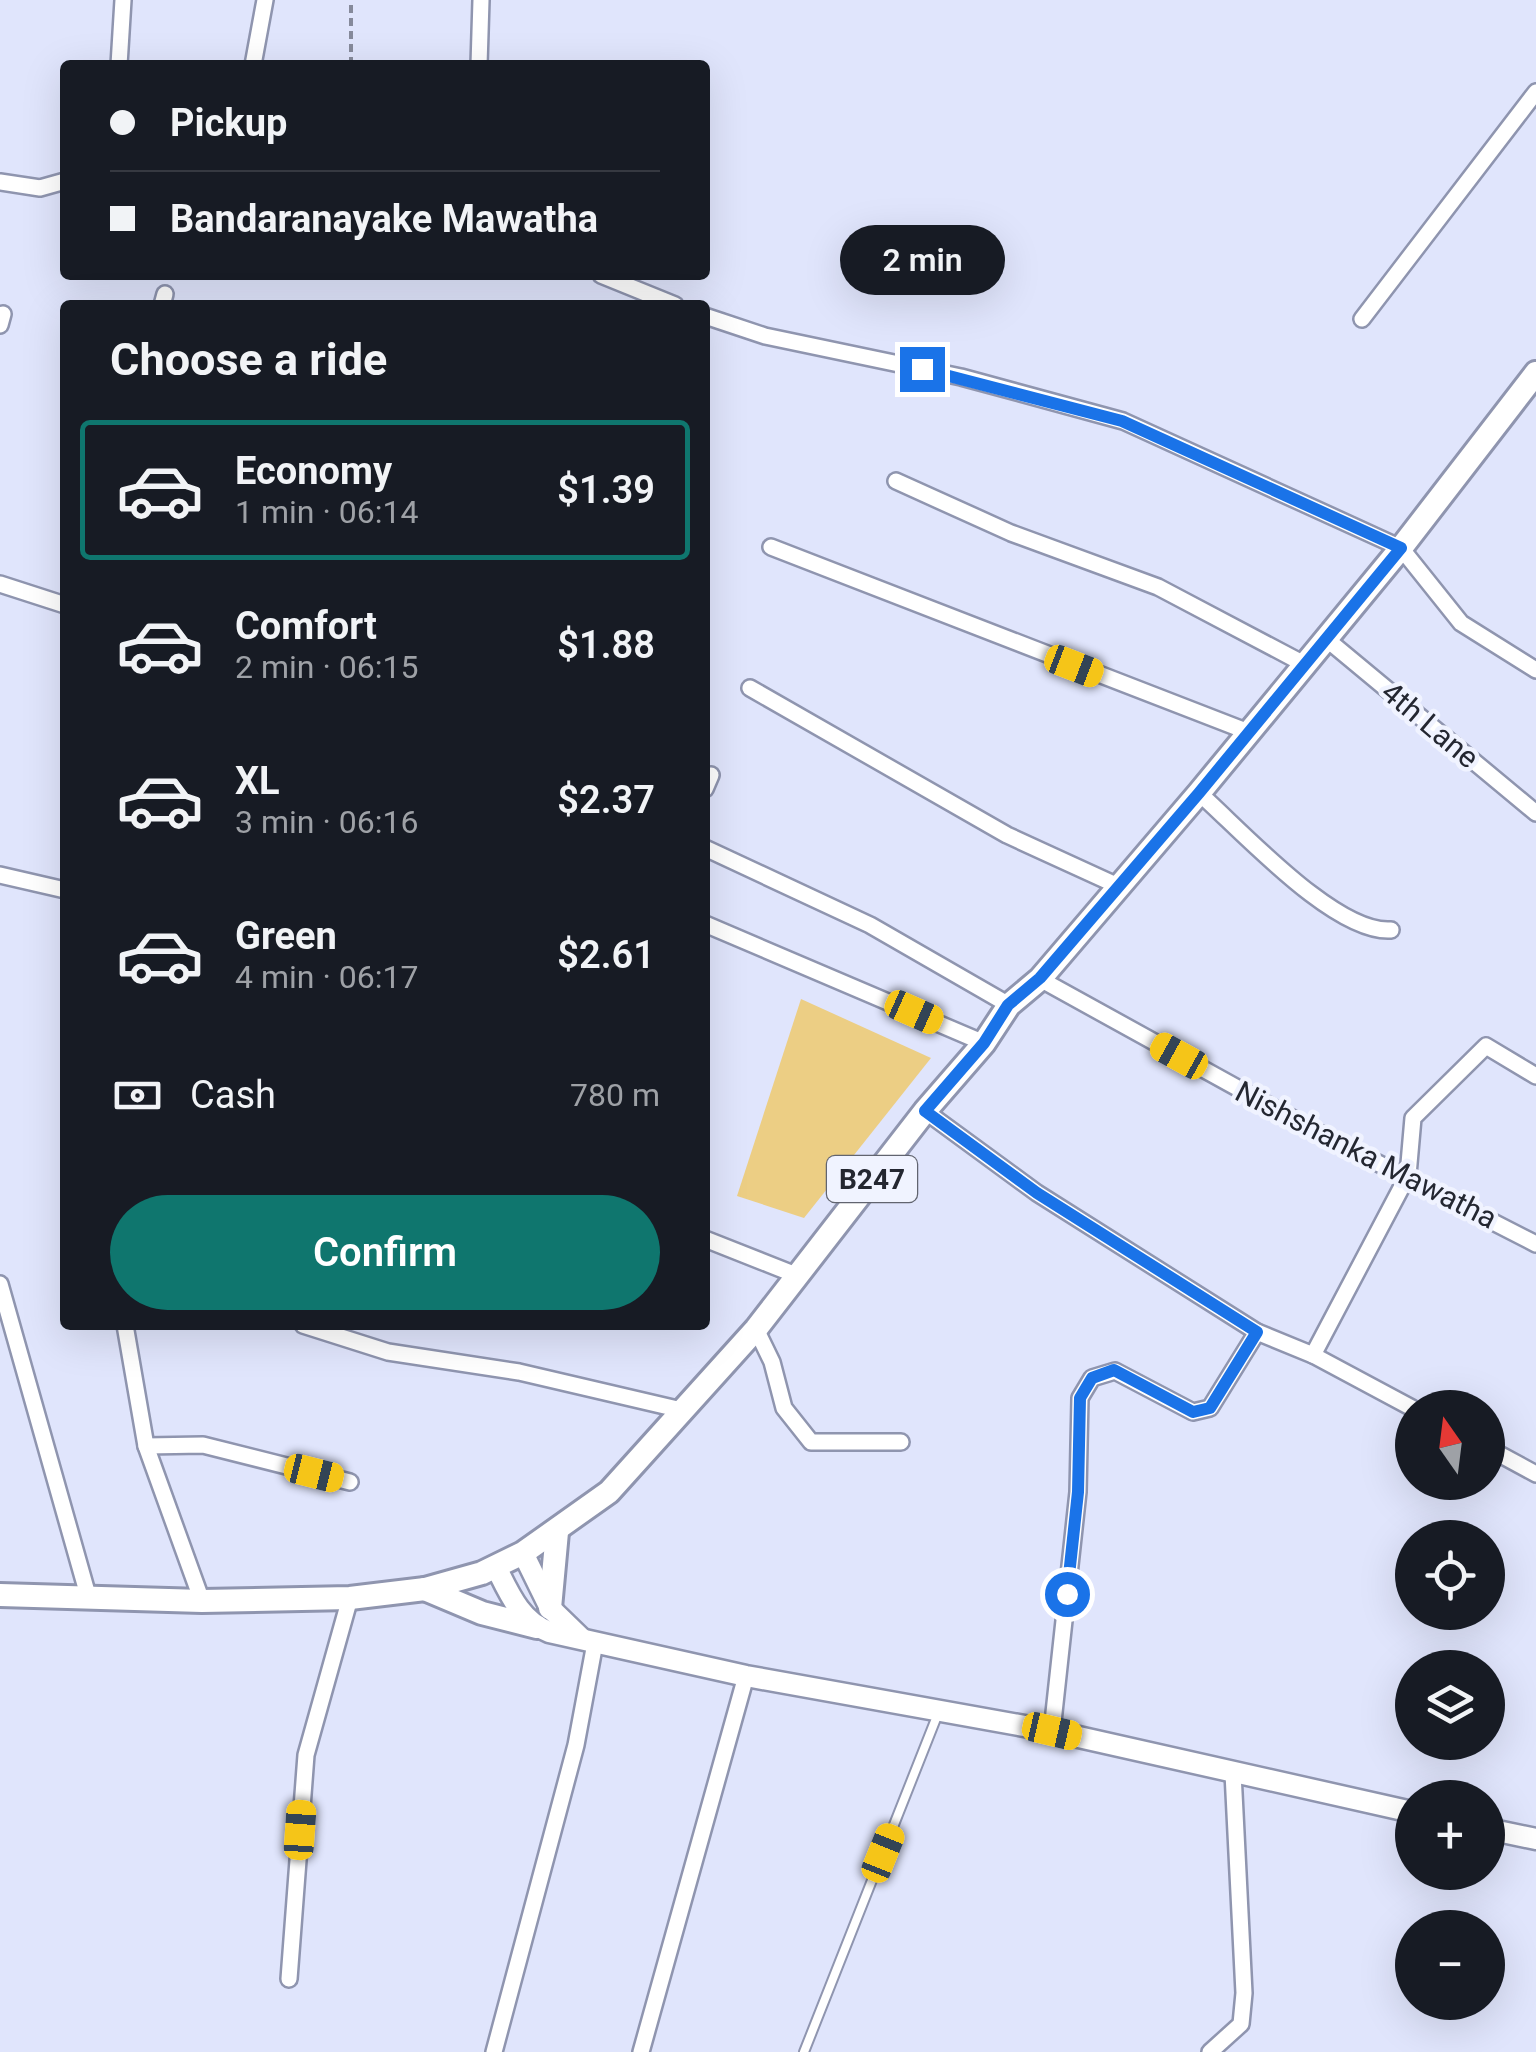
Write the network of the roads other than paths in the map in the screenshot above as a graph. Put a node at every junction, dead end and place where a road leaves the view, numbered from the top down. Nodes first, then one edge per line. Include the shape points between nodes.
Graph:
1 (122, 0) edge
2 (265, 0) edge
3 (481, 0) edge
4 (119, 60) edge
5 (254, 60) edge
6 (479, 60) edge
7 (1536, 92) edge
8 (0, 182) edge
9 (60, 182) edge
10 (613, 280) edge
11 (663, 300) edge
12 (710, 318) edge
13 (1362, 319) dead end
14 (1536, 372) edge
15 (896, 481) dead end
16 (772, 547) dead end
17 (1401, 548) junction
18 (0, 584) edge
19 (60, 603) edge
20 (1324, 637) junction
21 (1304, 664) junction
22 (1536, 670) edge
23 (750, 688) dead end
24 (1246, 731) junction
25 (1199, 793) junction
26 (1536, 813) edge
27 (710, 850) edge
28 (0, 875) edge
29 (1116, 885) junction
30 (60, 889) edge
31 (710, 926) edge
32 (1391, 930) dead end
33 (1040, 978) junction
34 (1008, 1005) junction
35 (984, 1043) junction
36 (1536, 1076) edge
37 (925, 1111) junction
38 (1408, 1175) junction
39 (710, 1241) edge
40 (1536, 1244) edge
41 (796, 1275) junction
42 (0, 1284) edge
43 (756, 1328) junction
44 (127, 1330) edge
45 (319, 1330) edge
46 (1257, 1332) junction
47 (1313, 1355) junction
48 (1395, 1399) edge
49 (686, 1412) junction
50 (901, 1442) dead end
51 (146, 1446) junction
52 (1505, 1457) edge
53 (1536, 1474) edge
54 (350, 1482) dead end
55 (558, 1532) junction
56 (523, 1553) junction
57 (496, 1567) junction
58 (425, 1590) junction
59 (0, 1595) edge
60 (350, 1598) junction
61 (88, 1599) junction
62 (202, 1601) junction
63 (543, 1618) junction
64 (589, 1641) junction
65 (746, 1676) junction
66 (938, 1711) junction
67 (1052, 1731) junction
68 (1233, 1773) junction
69 (1395, 1808) edge
70 (1505, 1833) edge
71 (1536, 1840) edge
72 (289, 1980) dead end
73 (494, 2052) edge
74 (640, 2052) edge
75 (804, 2052) edge
76 (1210, 2052) edge

1 - 4 street
2 - 5 street
3 - 6 street
7 - 13 street
8 - 9 street via 40,188
10 - 11 street
12 - 17 street via 1122,421
14 - 17 main road, B247
15 - 21 street via 1011,533 1158,587
16 - 24 street
17 - 20 main road, B247
17 - 22 street via 1461,623
18 - 19 street
20 - 21 main road, B247
20 - 26 street, 4th Lane
21 - 24 main road, B247
23 - 29 street via 1007,834
24 - 25 main road, B247
25 - 29 main road, B247
25 - 32 street via 1334,912 1378,932
27 - 34 street via 870,925
28 - 30 street
29 - 33 main road, B247
31 - 35 street
33 - 34 main road, B247
33 - 38 street, Nishshanka Mawatha
34 - 35 main road, B247
35 - 37 main road, B247
36 - 38 street via 1486,1046 1414,1118
37 - 41 main road, B247
37 - 46 street via 1037,1193
38 - 40 street, Nishshanka Mawatha
38 - 47 street
39 - 41 street
41 - 43 main road, B247
42 - 61 street
43 - 49 main road, B247
43 - 50 street via 784,1408 811,1442
44 - 51 street
45 - 49 street via 388,1352 519,1372
46 - 47 street
46 - 67 street via 1210,1408 1193,1412 1114,1370 1092,1378 1080,1398 1078,1492
47 - 48 street
49 - 55 main road, B247 via 609,1492
51 - 54 street via 203,1445
51 - 62 street
52 - 53 street
55 - 56 main road, B247
55 - 63 main road
56 - 57 main road, B247
56 - 63 street
57 - 58 main road, B247
57 - 63 street via 514,1604
58 - 60 main road, B247
58 - 63 main road via 482,1614
59 - 61 main road, B247
60 - 62 main road, B247
60 - 72 street via 306,1755
61 - 62 main road, B247
63 - 64 street
64 - 65 street
64 - 73 street via 576,1745
65 - 66 street
65 - 74 street
66 - 67 street
66 - 75 lane
67 - 68 street
68 - 69 street
68 - 76 street via 1244,1994 1241,2024
70 - 71 street

